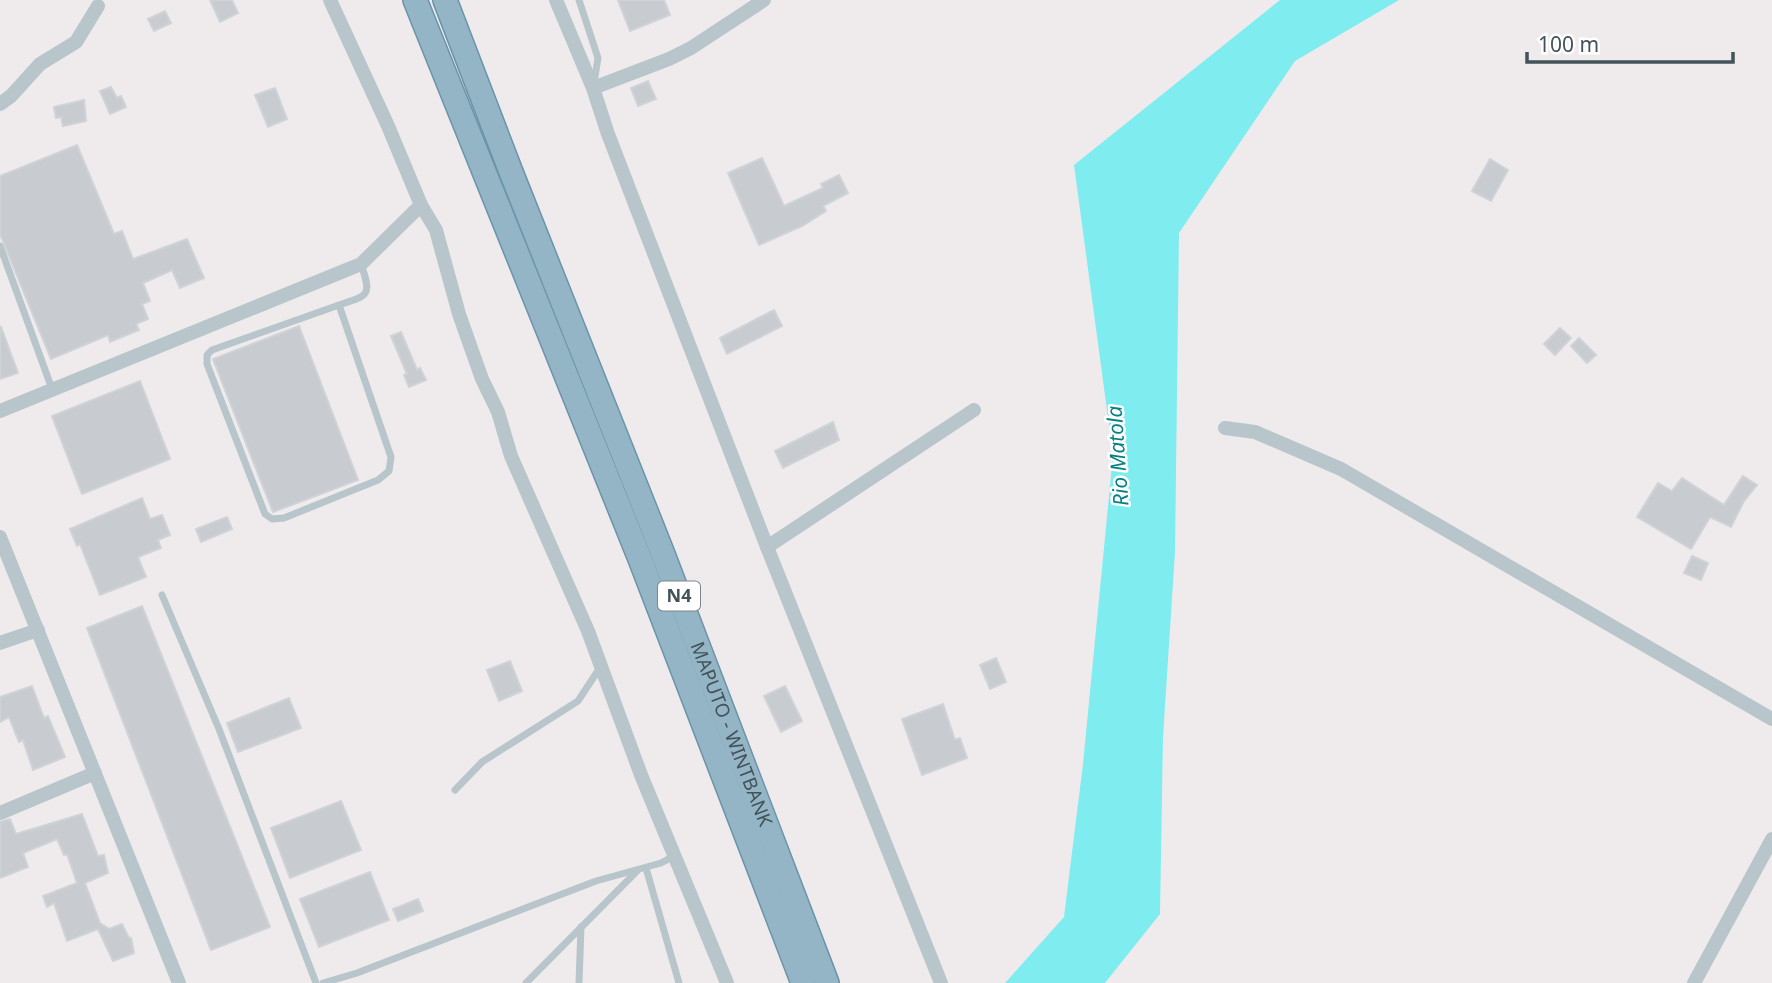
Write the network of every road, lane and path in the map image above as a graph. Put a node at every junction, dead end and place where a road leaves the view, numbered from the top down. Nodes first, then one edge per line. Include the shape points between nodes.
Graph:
1 (330, 0) edge
2 (415, 0) edge
3 (446, 0) edge
4 (556, 0) edge
5 (579, 0) edge
6 (764, 0) edge
7 (98, 6) dead end
8 (593, 88) junction
9 (0, 104) edge
10 (421, 205) junction
11 (0, 246) edge
12 (361, 264) junction
13 (339, 304) junction
14 (52, 389) junction
15 (974, 410) dead end
16 (0, 411) edge
17 (1225, 428) dead end
18 (0, 537) edge
19 (767, 547) junction
20 (162, 595) dead end
21 (38, 630) junction
22 (0, 643) edge
23 (601, 666) junction
24 (1772, 719) edge
25 (95, 773) junction
26 (455, 790) dead end
27 (0, 813) edge
28 (1772, 839) edge
29 (675, 856) junction
30 (642, 869) junction
31 (581, 926) junction
32 (179, 983) edge
33 (316, 983) edge
34 (323, 983) edge
35 (526, 983) edge
36 (579, 983) edge
37 (679, 983) edge
38 (727, 983) edge
39 (803, 983) edge
40 (827, 983) edge
41 (941, 983) edge
42 (1694, 983) edge

1 - 10 street
2 - 39 highway, MAPUTO - WINTBANK / N4 via 640,559
3 - 40 highway, MAPUTO - WINTBANK / N4
4 - 8 street
5 - 8 lane via 598,58
6 - 8 street via 691,48
7 - 9 street via 76,42 40,64
8 - 19 street
10 - 12 street
10 - 23 street via 436,230 459,314 511,456
11 - 14 lane
12 - 13 lane via 368,292
12 - 14 street
13 - 13 lane via 391,457 389,471 379,480 272,519 265,514 207,355
14 - 16 street
15 - 19 street
17 - 24 street via 1255,432 1341,469
18 - 21 street
19 - 41 street
20 - 33 lane via 219,729
21 - 22 street
21 - 25 street
23 - 26 lane via 578,701 482,762
23 - 29 street
25 - 27 street
25 - 32 street
28 - 42 street
29 - 30 lane
29 - 38 street
30 - 31 lane
30 - 34 lane via 596,881
30 - 37 lane
31 - 35 lane
31 - 36 lane

